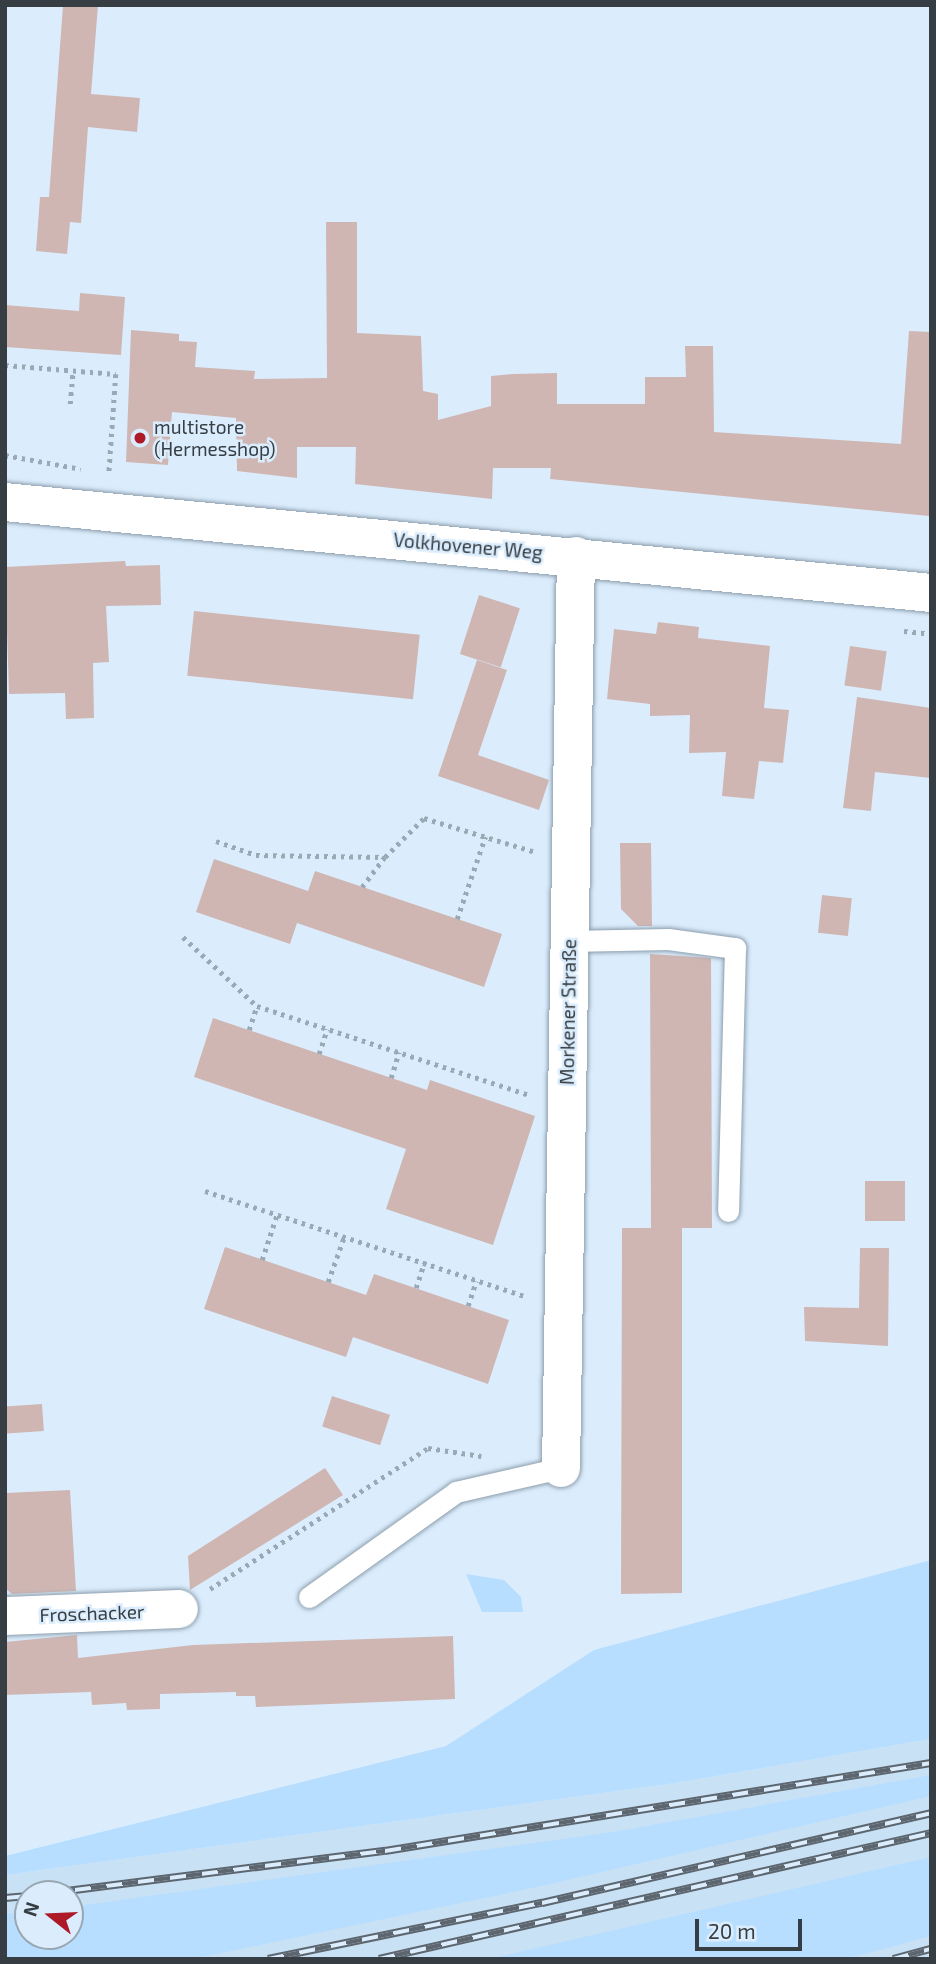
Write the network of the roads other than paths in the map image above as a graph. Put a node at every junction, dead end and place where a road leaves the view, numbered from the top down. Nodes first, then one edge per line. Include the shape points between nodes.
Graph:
1 (5, 502) edge
2 (576, 556) junction
3 (931, 593) edge
4 (569, 941) junction
5 (728, 1211) dead end
6 (561, 1468) joint
7 (309, 1597) dead end
8 (179, 1609) road end
9 (5, 1616) edge

1 - 2 street, Volkhovener Weg
2 - 3 street, Volkhovener Weg
2 - 4 street, Morkener Straße
4 - 5 lane via 668,940 735,948
4 - 6 street, Morkener Straße
6 - 7 lane via 456,1492
8 - 9 street, Froschacker

